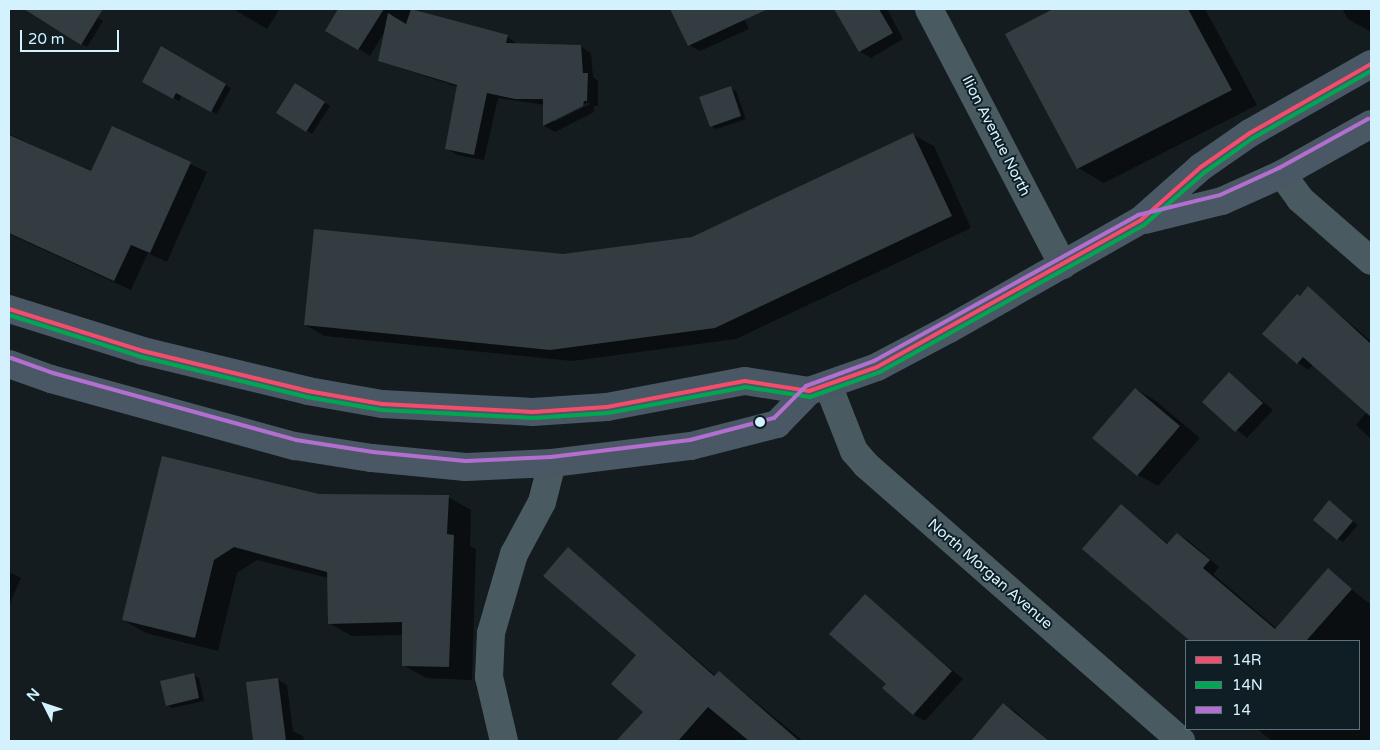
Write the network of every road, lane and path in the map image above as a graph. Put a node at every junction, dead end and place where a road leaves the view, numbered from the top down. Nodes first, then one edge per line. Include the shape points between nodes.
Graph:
1 (929, 9) edge
2 (1371, 64) edge
3 (1371, 124) edge
4 (1282, 174) junction
5 (1141, 220) junction
6 (1371, 261) edge
7 (1063, 265) junction
8 (9, 309) edge
9 (9, 364) edge
10 (818, 388) junction
11 (552, 463) junction
12 (504, 741) edge
13 (1181, 741) edge

1 - 7 street, Ilion Avenue North
2 - 5 main road via 1250,133 1201,167
3 - 4 main road
4 - 5 main road via 1222,202
4 - 6 street via 1300,199
5 - 7 main road
7 - 10 main road via 877,367
8 - 10 main road via 143,352 308,391 382,404 534,412 607,407 745,381
9 - 11 main road via 51,379 295,446 372,458 466,467
10 - 11 main road via 777,424 691,446
10 - 13 street, North Morgan Avenue via 854,451 866,465
11 - 12 street via 542,502 514,554 492,632 489,677

